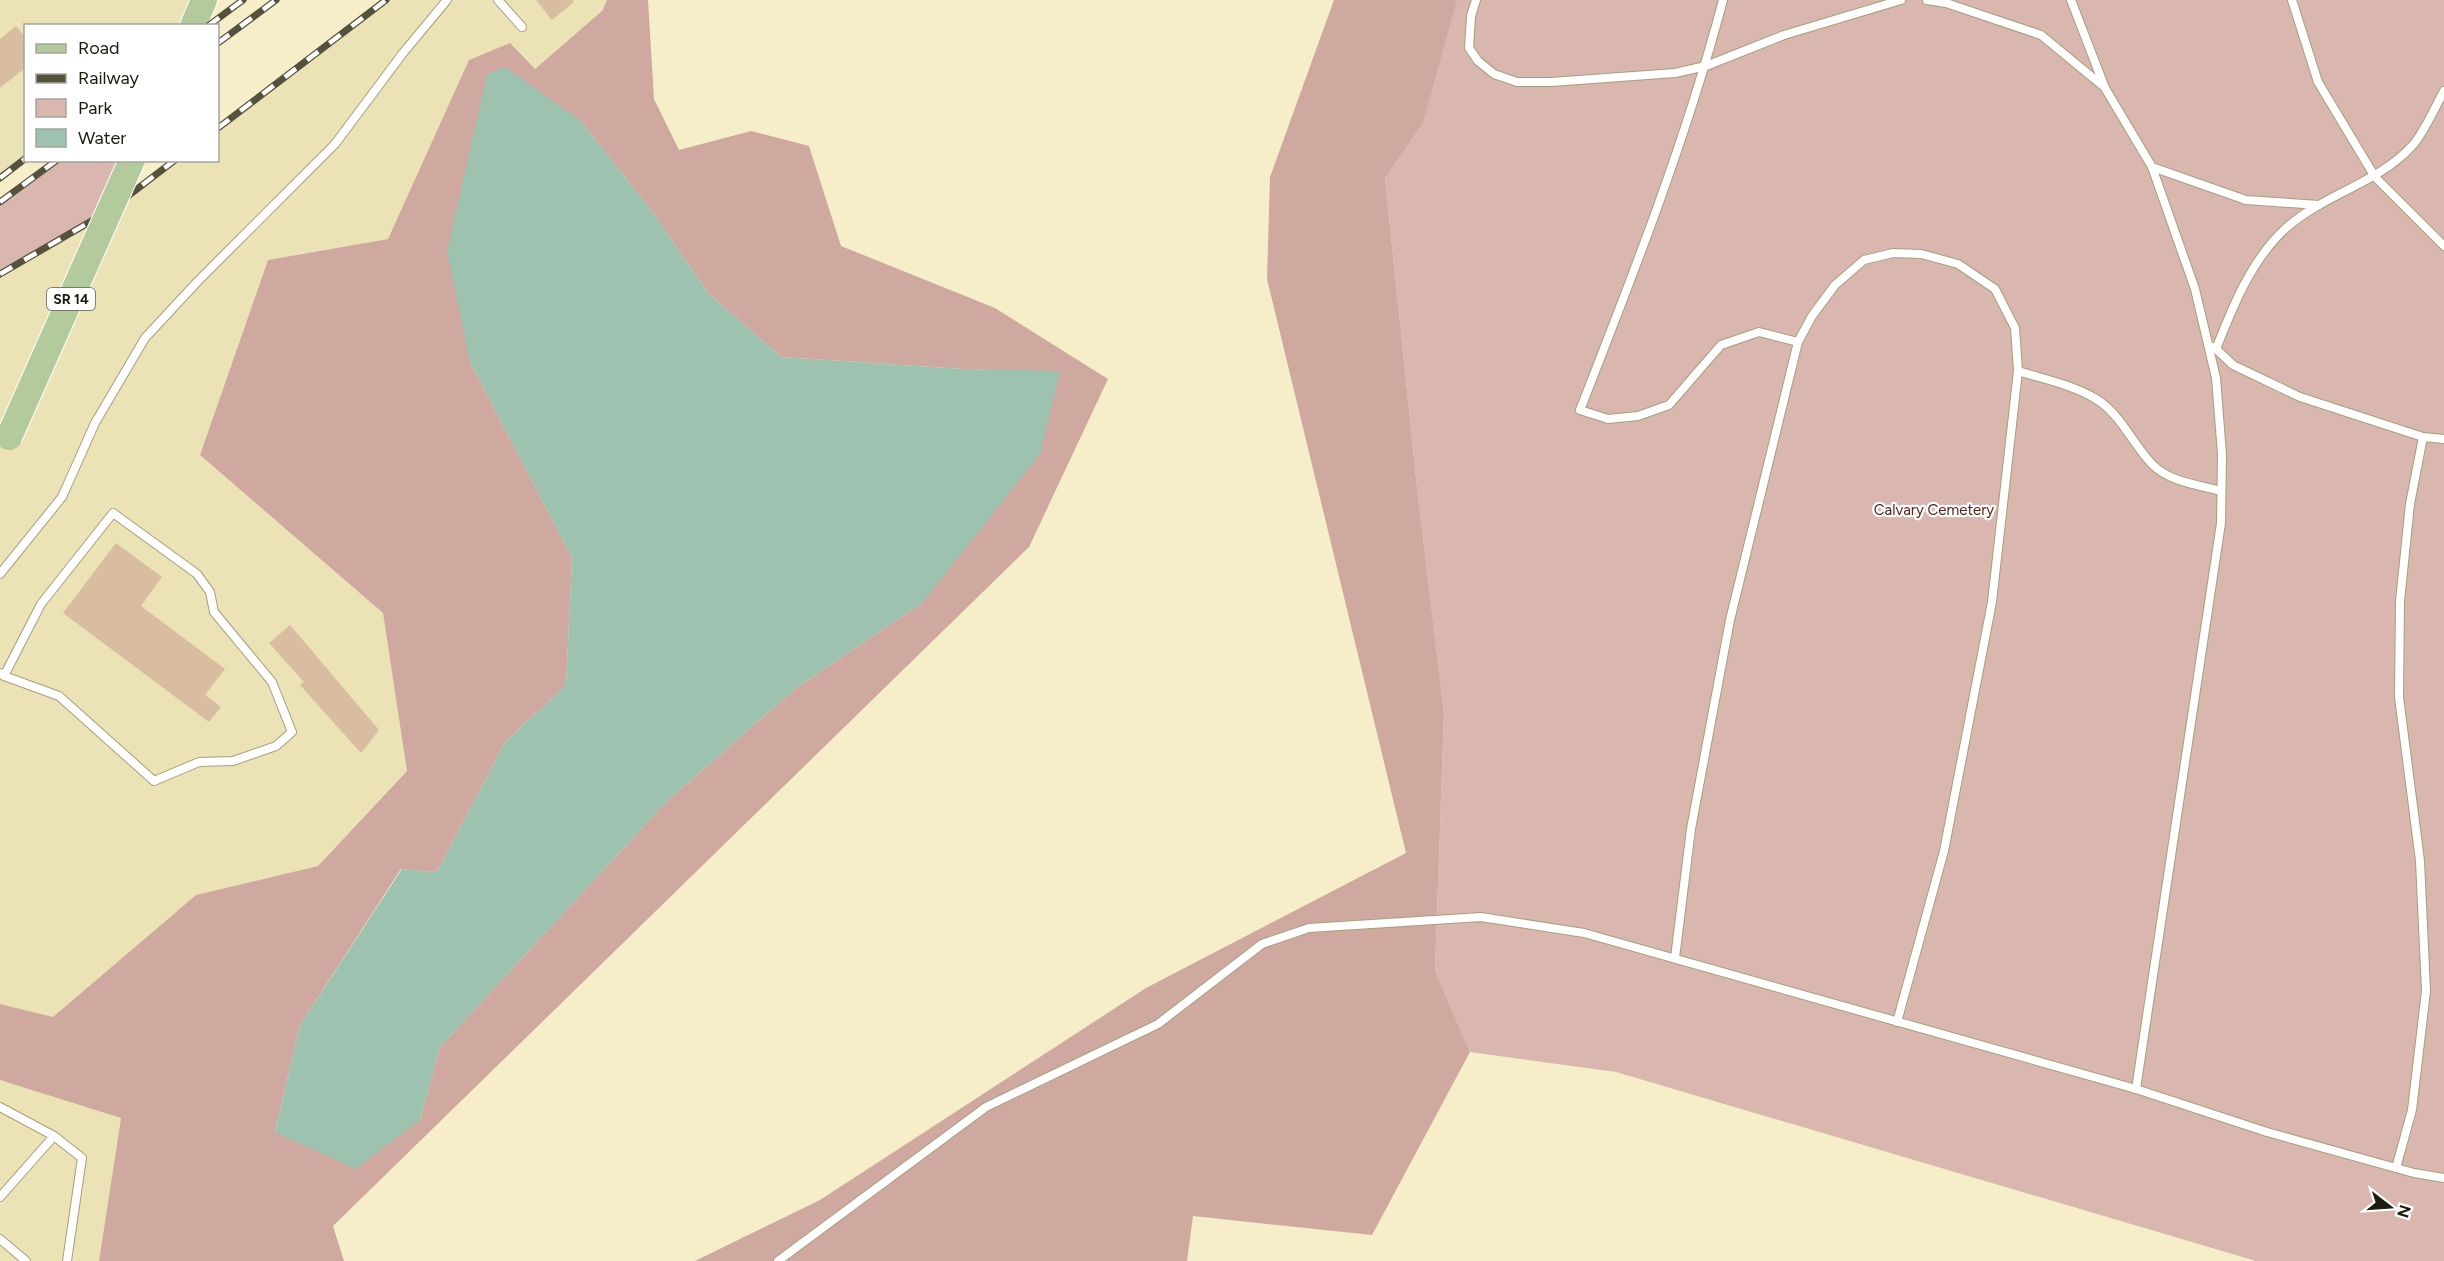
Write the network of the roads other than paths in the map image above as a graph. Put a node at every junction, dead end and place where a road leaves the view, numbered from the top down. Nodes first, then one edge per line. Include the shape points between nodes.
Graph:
1 (204, 0) edge
2 (447, 0) edge
3 (498, 0) edge
4 (1476, 0) edge
5 (1724, 0) edge
6 (1901, 0) edge
7 (1927, 0) edge
8 (2071, 0) edge
9 (2292, 0) edge
10 (194, 24) edge
11 (522, 27) dead end
12 (1706, 66) junction
13 (2105, 88) junction
14 (2444, 91) edge
15 (131, 162) edge
16 (2152, 167) junction
17 (2375, 177) junction
18 (2321, 205) junction
19 (2444, 246) edge
20 (2207, 341) junction
21 (1798, 342) junction
22 (2216, 349) junction
23 (2018, 371) junction
24 (2423, 436) junction
25 (2444, 439) edge
26 (5, 445) edge
27 (2221, 491) junction
28 (0, 574) edge
29 (2, 674) edge
30 (1675, 958) junction
31 (1897, 1022) junction
32 (2136, 1089) junction
33 (0, 1107) edge
34 (54, 1136) junction
35 (2396, 1168) junction
36 (2444, 1178) edge
37 (0, 1197) edge
38 (0, 1239) edge
39 (26, 1261) edge
40 (67, 1261) edge
41 (778, 1261) edge

1 - 10 main road
2 - 28 lane via 335,144 145,338 95,423 62,497
3 - 11 lane
4 - 12 lane via 1469,48 1494,74 1517,82 1675,73
5 - 12 lane
6 - 12 lane via 1784,35
7 - 13 lane via 2041,35
8 - 13 lane
9 - 17 lane via 2318,82
12 - 21 lane via 1632,278 1580,410 1608,419 1638,416 1669,405 1721,345 1759,332
13 - 16 lane
14 - 17 lane via 2413,146
15 - 26 main road, SR 14, bridge
16 - 18 lane via 2246,200
16 - 20 lane via 2195,289
17 - 18 lane
17 - 19 lane
18 - 22 lane via 2287,227 2269,247 2237,296
20 - 22 lane
20 - 27 lane via 2216,378
21 - 23 lane via 1835,285 1864,260 1893,253 1921,254 1958,264 1995,289 2015,328
21 - 30 lane via 1730,620 1691,829
22 - 24 lane via 2234,365 2300,397
23 - 27 lane via 2098,399 2154,466 2176,480
23 - 31 lane via 1992,602 1944,851
24 - 25 lane
24 - 35 lane via 2410,504 2400,601 2399,697 2420,861 2426,991 2412,1110
27 - 32 lane via 2221,523 2203,651
29 - 29 lane via 41,604 112,513 197,574 210,592 214,612 272,682 292,732 276,746 233,762 199,762 154,782 59,696
30 - 31 lane
30 - 41 lane via 1584,933 1481,916 1309,928 1262,944 1158,1024 986,1107
31 - 32 lane
32 - 35 lane via 2267,1132
33 - 34 lane
34 - 37 lane
34 - 40 lane via 82,1158
35 - 36 lane
38 - 39 lane

